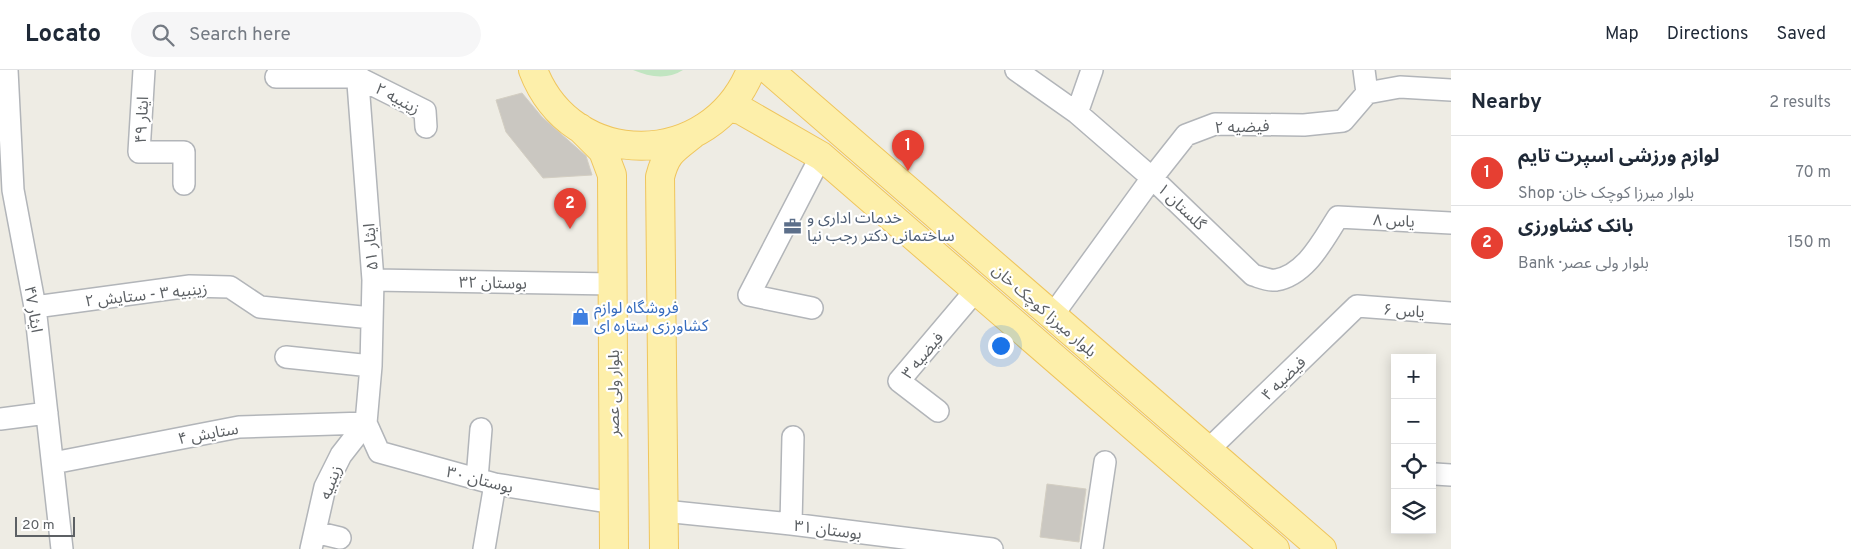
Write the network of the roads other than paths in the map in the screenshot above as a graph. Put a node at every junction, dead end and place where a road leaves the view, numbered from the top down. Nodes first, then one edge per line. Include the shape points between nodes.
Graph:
1 (7, 70) edge
2 (144, 70) edge
3 (532, 70) edge
4 (751, 70) edge
5 (769, 70) edge
6 (1016, 70) edge
7 (1092, 70) edge
8 (1364, 70) edge
9 (357, 73) edge
10 (276, 77) dead end
11 (1451, 90) edge
12 (1367, 92) junction
13 (728, 108) junction
14 (1076, 113) junction
15 (426, 127) dead end
16 (580, 128) junction
17 (692, 135) junction
18 (821, 156) junction
19 (1152, 178) junction
20 (184, 184) dead end
21 (1338, 216) joint
22 (1451, 223) edge
23 (372, 280) junction
24 (612, 284) junction
25 (976, 290) junction
26 (1357, 306) joint
27 (35, 307) junction
28 (812, 308) dead end
29 (1451, 313) edge
30 (1052, 316) junction
31 (372, 318) junction
32 (286, 357) dead end
33 (371, 366) junction
34 (938, 412) dead end
35 (47, 413) junction
36 (0, 418) edge
37 (366, 423) junction
38 (481, 429) dead end
39 (793, 437) dead end
40 (1208, 450) junction
41 (53, 462) junction
42 (1105, 462) dead end
43 (486, 482) junction
44 (614, 503) junction
45 (664, 511) junction
46 (791, 524) junction
47 (340, 538) dead end
48 (313, 541) edge
49 (62, 549) edge
50 (484, 549) edge
51 (614, 549) edge
52 (664, 549) edge
53 (992, 549) edge
54 (1092, 549) edge
55 (1274, 549) edge
56 (1322, 549) edge

1 - 27 street, ایثار ۴۷ via 12,190
2 - 20 street, ایثار ۴۹ via 139,152 184,152
3 - 16 main road via 548,100
4 - 13 main road via 740,94
5 - 30 main road, بلوار میرزا کوچک خان
6 - 14 street, گلستان ۱
7 - 14 street
8 - 12 street
9 - 10 street
9 - 15 street, زینبیه ۲ via 426,111
9 - 23 street, ایثار ۵۱
11 - 12 street via 1400,87
12 - 19 street, فیضیه ۲ via 1343,121 1304,125 1215,124 1186,135
13 - 17 main road
13 - 18 main road, بلوار میرزا کوچک خان via 741,110
14 - 19 street, گلستان ۱
16 - 17 main road via 599,138 630,146 662,145
16 - 24 main road, بلوار ولی عصر via 603,151 612,175
17 - 45 main road via 668,154 660,177
18 - 25 main road, بلوار میرزا کوچک خان
18 - 28 street via 749,295
19 - 21 street, گلستان ۱ via 1253,275 1274,281 1295,274 1316,251
19 - 30 street, فیضیه ۲
21 - 22 street, یاس ۸
23 - 24 street, بوستان ۳۲
23 - 31 street, ایثار ۵۱
24 - 44 main road, بلوار ولی عصر
25 - 34 street, فیضیه ۳ via 899,381
25 - 55 main road, بلوار میرزا کوچک خان
26 - 29 street, یاس ۶
26 - 40 street, فیضیه ۴
27 - 31 street, زینبیه ۳ - ستایش ۲ via 190,286 230,288 260,307
27 - 35 street, ایثار ۴۷
30 - 40 main road, بلوار میرزا کوچک خان
31 - 33 street, ایثار ۵۱
32 - 33 street
33 - 37 street, ایثار ۵۱
35 - 36 street
35 - 41 street, ایثار ۴۷
37 - 41 street, ستایش ۴ via 239,427
37 - 43 street, بوستان ۳۰ via 379,452
37 - 48 street, زینبیه via 341,454 325,487
38 - 43 street
39 - 46 street
40 - 56 main road, بلوار میرزا کوچک خان
41 - 49 street, ایثار ۴۷
42 - 54 street
43 - 44 street, بوستان ۳۰
43 - 50 street
44 - 51 main road, بلوار ولی عصر
45 - 46 street, بوستان ۳۱
45 - 52 main road
46 - 53 street, بوستان ۳۱
47 - 48 street

